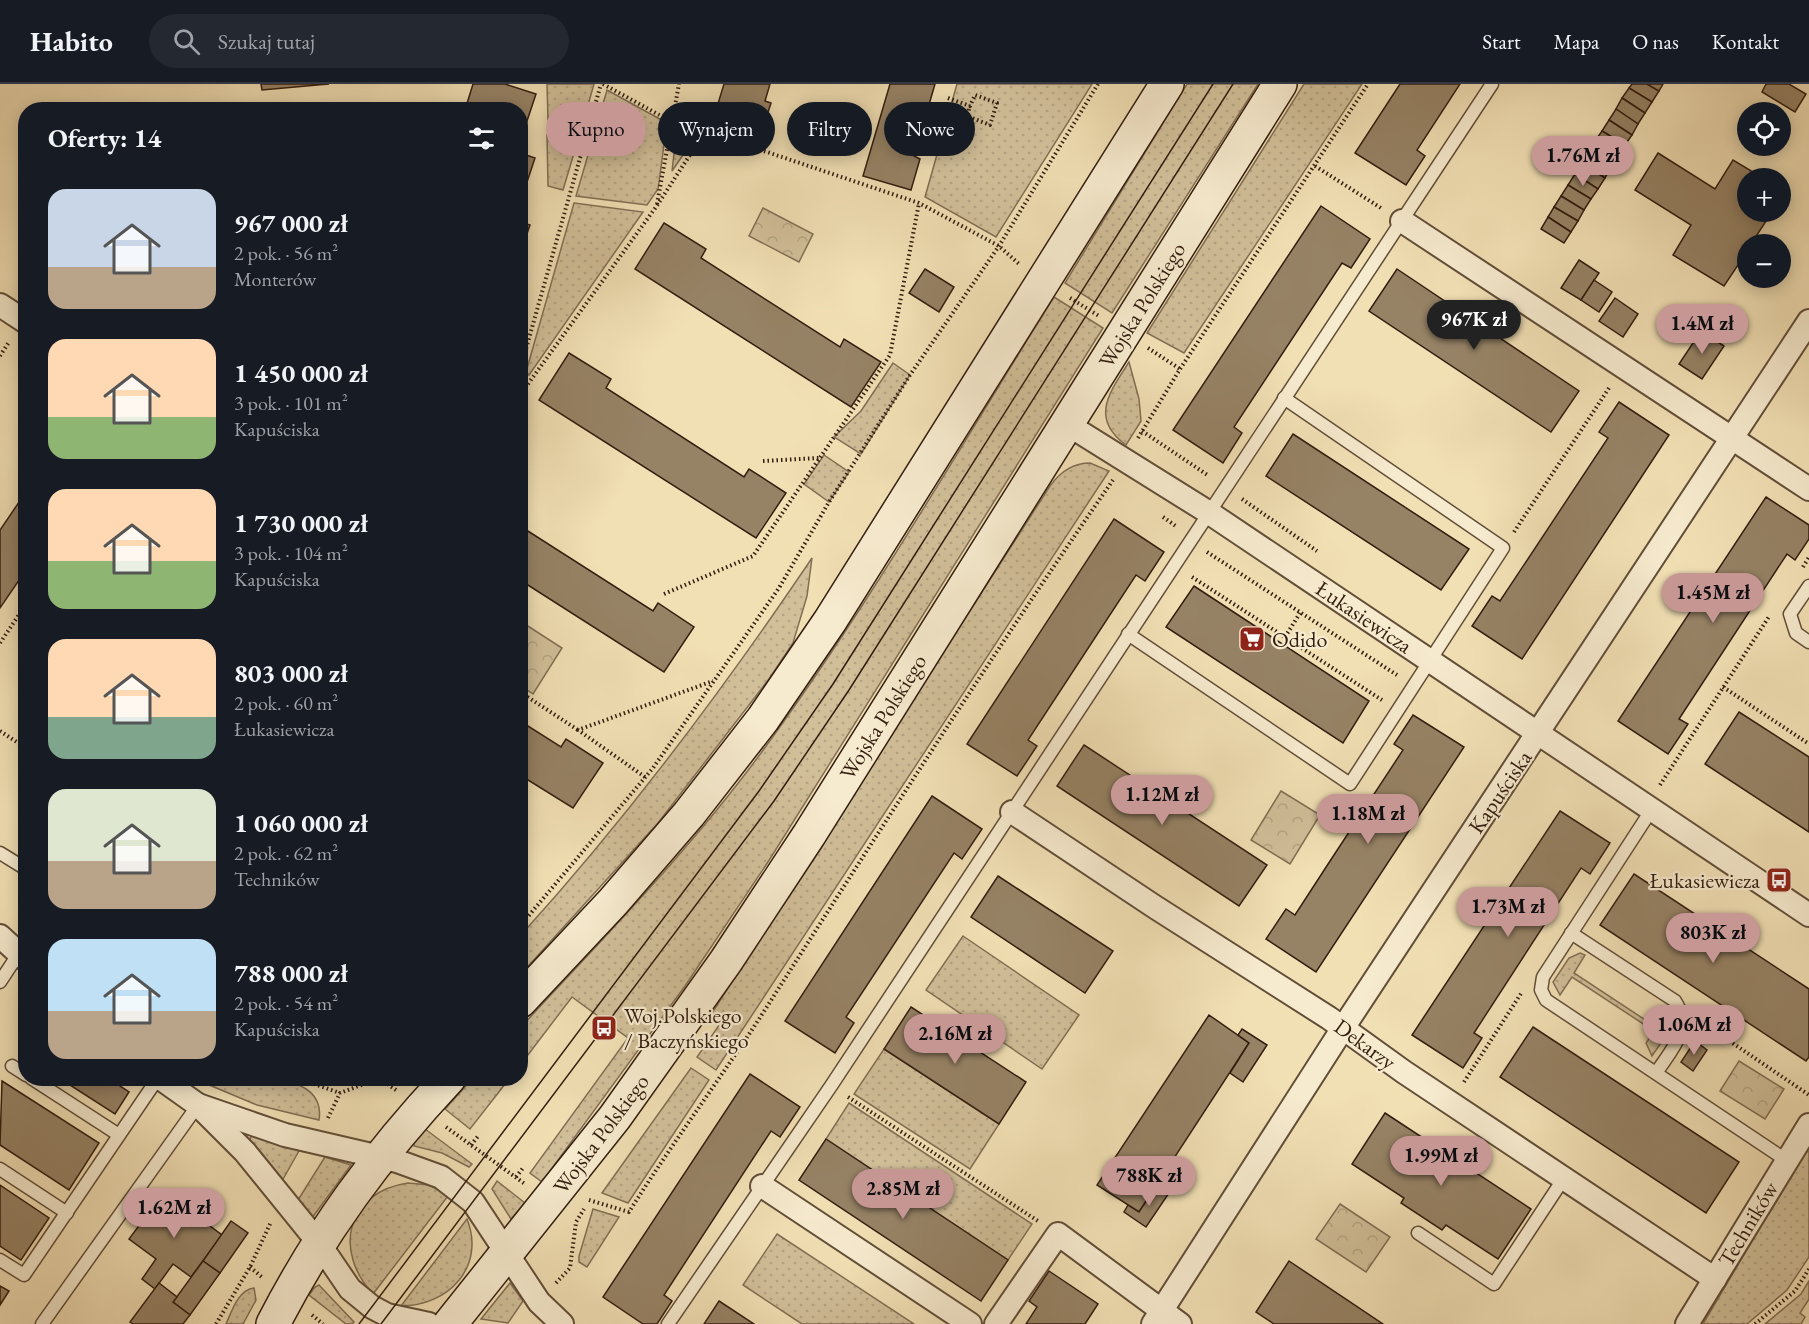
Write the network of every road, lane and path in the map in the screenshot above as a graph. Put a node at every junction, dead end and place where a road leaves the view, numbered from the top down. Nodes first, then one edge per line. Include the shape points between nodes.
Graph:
1 (602, 84) edge
2 (679, 84) edge
3 (1098, 84) edge
4 (1167, 84) edge
5 (1280, 84) edge
6 (1368, 84) edge
7 (1492, 84) edge
8 (948, 98) dead end
9 (676, 102) edge
10 (959, 102) edge
11 (970, 106) joint
12 (658, 114) edge
13 (775, 155) edge
14 (666, 156) edge
15 (689, 156) edge
16 (1314, 166) junction
17 (919, 202) junction
18 (656, 207) junction
19 (1393, 215) junction
20 (999, 246) junction
21 (1044, 280) junction
22 (0, 305) edge
23 (18, 316) edge
24 (1809, 321) edge
25 (1125, 332) junction
26 (528, 342) edge
27 (1623, 367) junction
28 (1180, 369) junction
29 (528, 384) edge
30 (1284, 398) junction
31 (1067, 424) junction
32 (1732, 436) junction
33 (820, 458) junction
34 (1126, 459) junction
35 (763, 461) dead end
36 (1809, 489) edge
37 (1208, 512) junction
38 (1503, 548) junction
39 (1809, 557) edge
40 (1797, 576) dead end
41 (1192, 577) dead end
42 (1809, 586) edge
43 (664, 594) dead end
44 (1300, 613) dead end
45 (1772, 613) dead end
46 (18, 616) edge
47 (1128, 634) junction
48 (1285, 637) junction
49 (1809, 642) edge
50 (0, 643) edge
51 (1430, 662) junction
52 (714, 681) junction
53 (1723, 687) junction
54 (528, 697) edge
55 (1379, 698) dead end
56 (578, 730) junction
57 (0, 731) edge
58 (1538, 735) junction
59 (18, 743) edge
60 (1809, 744) edge
61 (645, 777) junction
62 (1659, 787) dead end
63 (1652, 809) junction
64 (1012, 812) junction
65 (0, 853) edge
66 (18, 864) edge
67 (1809, 915) edge
68 (528, 916) edge
69 (1571, 933) junction
70 (0, 936) edge
71 (18, 953) edge
72 (18, 962) edge
73 (0, 982) edge
74 (528, 992) edge
75 (1343, 1028) junction
76 (12, 1066) dead end
77 (18, 1070) edge
78 (1656, 1073) junction
79 (44, 1086) edge
80 (153, 1086) edge
81 (171, 1086) edge
82 (320, 1086) edge
83 (390, 1086) edge
84 (442, 1086) edge
85 (831, 1086) junction
86 (340, 1093) dead end
87 (198, 1105) junction
88 (421, 1108) junction
89 (1809, 1125) edge
90 (119, 1135) junction
91 (479, 1135) dead end
92 (471, 1145) junction
93 (379, 1156) junction
94 (1786, 1160) junction
95 (523, 1168) dead end
96 (0, 1169) edge
97 (516, 1177) junction
98 (1564, 1178) junction
99 (762, 1186) junction
100 (549, 1202) junction
101 (67, 1213) junction
102 (576, 1222) junction
103 (1418, 1233) dead end
104 (1058, 1234) junction
105 (318, 1242) junction
106 (506, 1256) junction
107 (0, 1260) edge
108 (1809, 1269) edge
109 (1715, 1280) junction
110 (539, 1302) junction
111 (1165, 1320) edge
112 (42, 1324) edge
113 (273, 1324) edge
114 (429, 1324) edge
115 (450, 1324) edge
116 (562, 1324) edge
117 (668, 1324) edge
118 (970, 1324) edge
119 (996, 1324) edge
120 (1688, 1324) edge
121 (1755, 1324) edge

1 - 12 path
1 - 26 path
2 - 9 path
3 - 20 path
4 - 21 street
5 - 25 street, Wojska Polskiego
6 - 16 path
7 - 19 lane
8 - 10 path
11 - 11 path via 975,94 997,102 990,124 967,116
13 - 17 path
14 - 18 path
15 - 18 path
16 - 19 path
16 - 28 path
17 - 20 path
17 - 33 path via 890,355
18 - 29 path
19 - 27 street
19 - 30 lane
20 - 21 path via 1028,272
20 - 52 path via 910,375 779,588
21 - 25 path
21 - 74 street via 830,621 763,719 689,814
22 - 23 street
24 - 32 street, Kapuściska
25 - 28 path
25 - 31 street, Wojska Polskiego
27 - 32 street
27 - 38 path
28 - 34 path
30 - 37 lane
30 - 38 lane
31 - 34 street, Łukasiewicza
31 - 100 street, Wojska Polskiego via 768,899 679,1029
32 - 36 street
32 - 58 street, Kapuściska
33 - 35 path
33 - 43 path via 753,556
34 - 37 street, Łukasiewicza
34 - 102 path via 629,1212 590,1200
37 - 47 lane
37 - 51 street, Łukasiewicza
38 - 51 lane
39 - 40 path
41 - 48 path
42 - 49 lane via 1790,614 1796,633
44 - 48 path
45 - 53 path
46 - 50 path
47 - 51 lane via 1350,784
47 - 64 lane
48 - 55 path
51 - 58 street, Łukasiewicza
52 - 56 path
52 - 61 path
53 - 60 path
53 - 62 path
54 - 56 path
56 - 61 path
57 - 59 path
58 - 63 street, Łukasiewicza
58 - 75 street, Kapuściska
61 - 68 path
63 - 67 street, Łukasiewicza
63 - 69 lane
64 - 75 street, Dekarzy
64 - 85 lane
65 - 66 lane
69 - 78 lane via 1675,1001 1683,1012 1683,1033
69 - 78 lane via 1543,977 1541,990 1546,1000
70 - 71 street
72 - 73 lane
75 - 98 street, Dekarzy
75 - 111 street, Kapuściska
76 - 77 lane
78 - 94 lane
79 - 90 lane
80 - 90 lane
81 - 87 street
82 - 86 path
83 - 88 path
84 - 88 street
85 - 99 lane
85 - 104 path
87 - 93 street via 285,1135
87 - 105 street via 245,1152
87 - 112 lane
88 - 92 path
88 - 93 street
89 - 94 street, Techników
90 - 101 lane
91 - 92 path
92 - 97 path
93 - 105 street
93 - 106 street via 423,1168 460,1190 473,1202
94 - 109 street, Techników
95 - 97 path
96 - 101 lane
97 - 100 path
98 - 103 lane via 1494,1284
98 - 109 street, Dekarzy
99 - 117 lane
99 - 118 street
100 - 102 path
100 - 106 street, Wojska Polskiego
101 - 107 lane via 24,1275
102 - 110 path via 570,1268
104 - 111 street
104 - 119 street
105 - 113 street
105 - 114 street via 350,1290 372,1307 387,1315
106 - 110 street
106 - 115 street, Wojska Polskiego
108 - 121 path via 1795,1291
109 - 120 street, Techników
110 - 116 street

